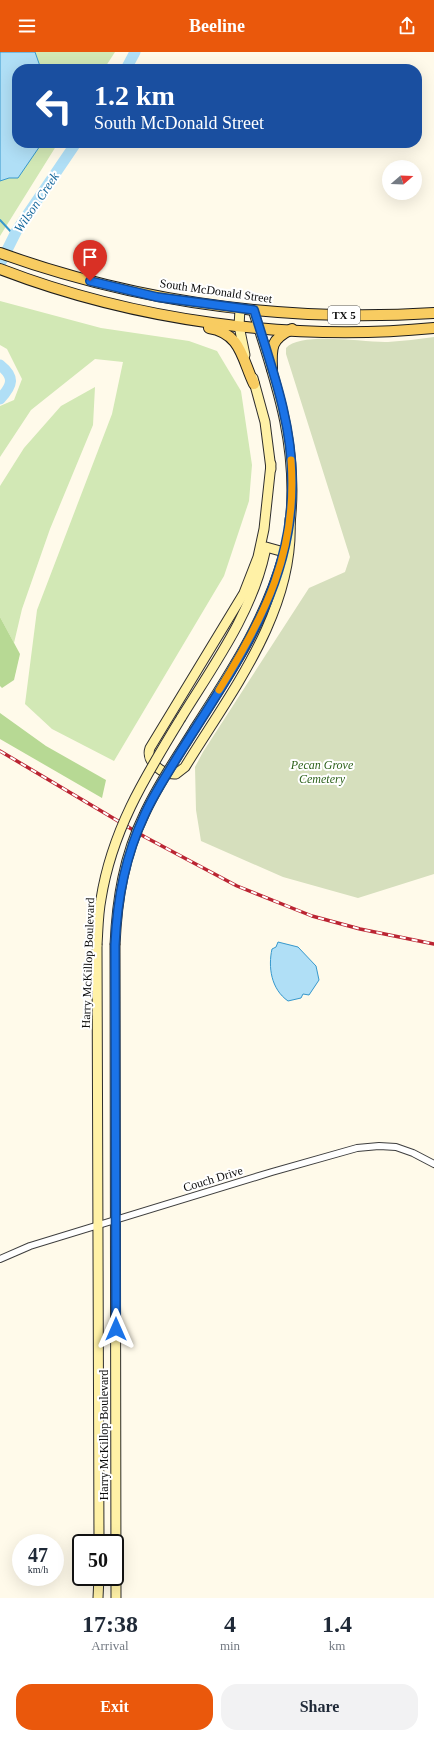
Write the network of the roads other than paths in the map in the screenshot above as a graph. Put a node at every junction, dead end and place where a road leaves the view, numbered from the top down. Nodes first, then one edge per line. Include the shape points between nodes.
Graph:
1 (0, 253) edge
2 (0, 269) edge
3 (240, 309) junction
4 (254, 310) junction
5 (144, 311) junction
6 (434, 313) edge
7 (239, 326) junction
8 (259, 327) junction
9 (434, 328) edge
10 (292, 330) junction
11 (272, 369) junction
12 (254, 384) junction
13 (271, 464) junction
14 (290, 519) junction
15 (266, 547) junction
16 (284, 552) junction
17 (434, 1164) edge
18 (117, 1220) junction
19 (98, 1226) junction
20 (0, 1259) edge
21 (99, 1462) junction
22 (116, 1463) junction
23 (99, 1534) edge
24 (99, 1586) edge
25 (98, 1598) edge
26 (116, 1598) edge

1 - 3 main road, South McDonald Street / TX 5 via 76,278 157,297
2 - 5 main road, TX 5 via 78,296
3 - 4 main road, South McDonald Street / TX 5
3 - 7 main road, Harry McKillop Boulevard
4 - 6 main road, South McDonald Street / TX 5 via 331,316
4 - 8 main road, Harry McKillop Boulevard
5 - 7 main road, TX 5
5 - 12 main road via 163,320 227,333 238,346
7 - 8 main road, TX 5
7 - 12 main road, Harry McKillop Boulevard
8 - 10 main road, TX 5
8 - 11 main road, Harry McKillop Boulevard
9 - 10 main road, TX 5
10 - 11 main road via 279,337 272,345
11 - 14 main road, Harry McKillop Boulevard via 284,409 290,443
12 - 13 main road, Harry McKillop Boulevard via 265,422
13 - 14 main road via 263,535 244,593 150,748 149,756 153,764 168,773 176,774 185,767 266,632 277,604 286,569 291,538
13 - 15 main road, Harry McKillop Boulevard via 271,515
14 - 16 main road, Harry McKillop Boulevard
15 - 16 main road
15 - 19 main road, Harry McKillop Boulevard, bridge via 260,571 240,622 140,785 117,837 101,896 98,945
16 - 18 main road, Harry McKillop Boulevard, bridge via 273,589 252,636 144,814 130,848 118,903 115,945
17 - 18 street, Couch Drive via 396,1147 362,1147
18 - 19 street, Couch Drive
18 - 22 main road, Harry McKillop Boulevard
19 - 20 street, Couch Drive via 30,1246
19 - 21 main road, Harry McKillop Boulevard
21 - 22 main road
21 - 23 main road, Harry McKillop Boulevard
22 - 26 main road, Harry McKillop Boulevard
24 - 25 main road

